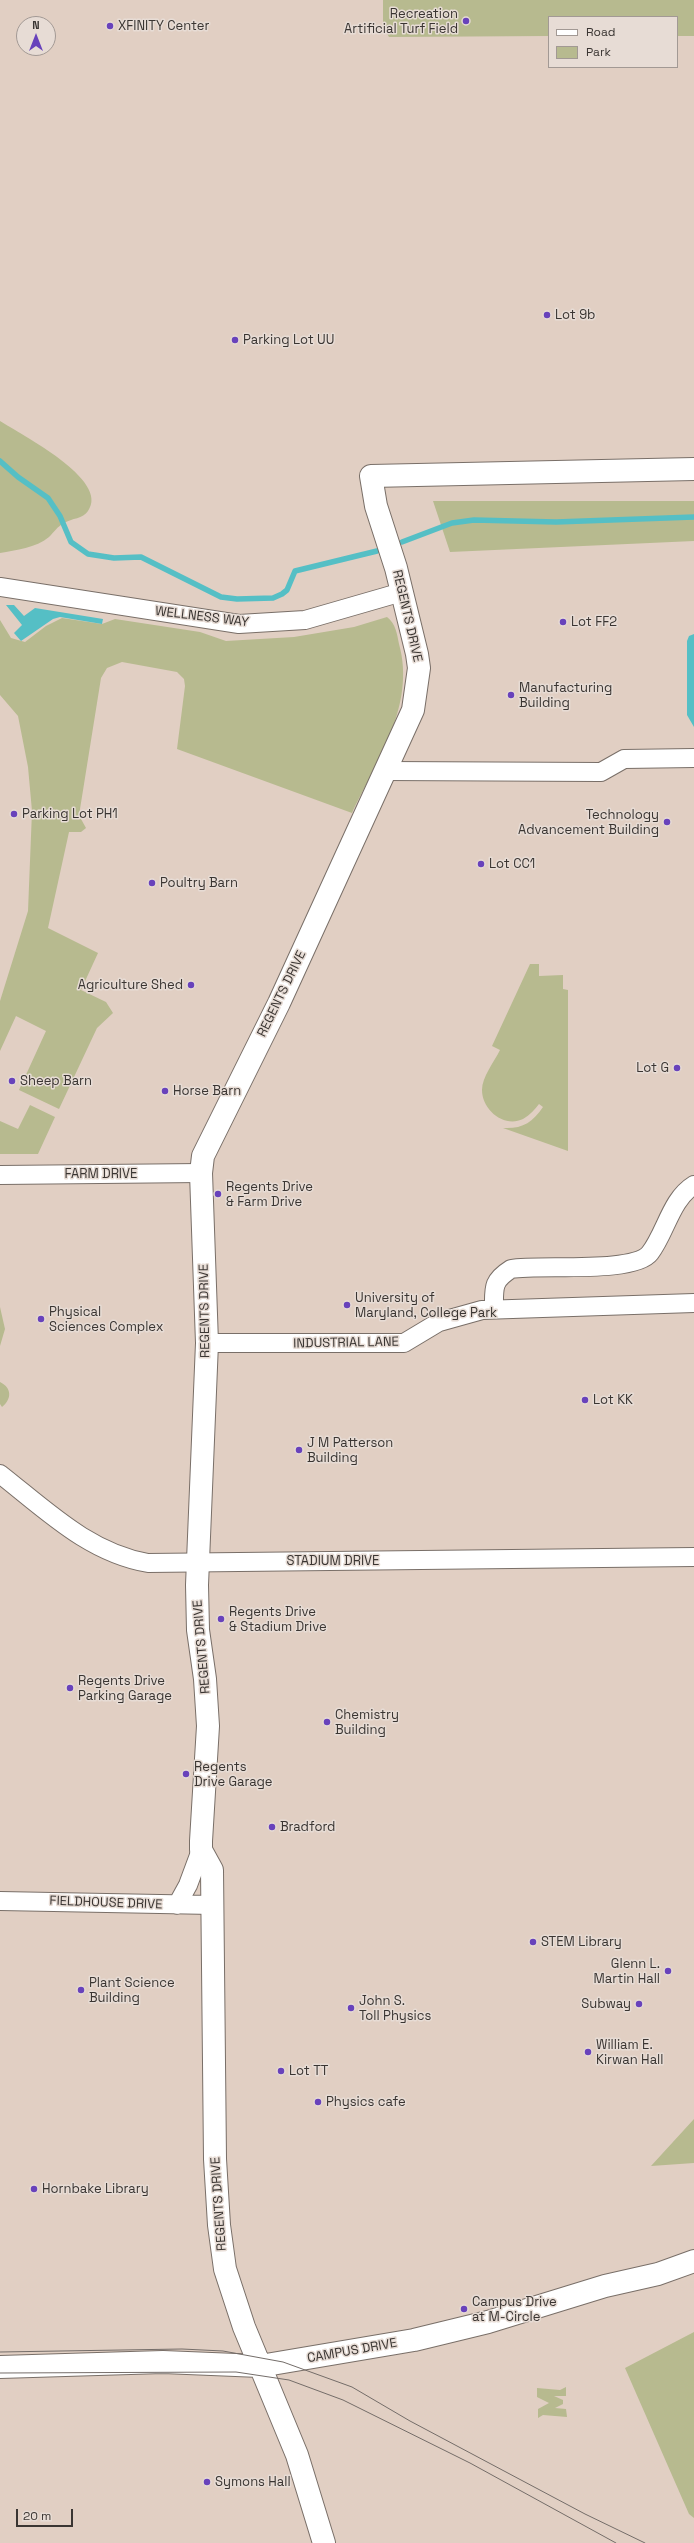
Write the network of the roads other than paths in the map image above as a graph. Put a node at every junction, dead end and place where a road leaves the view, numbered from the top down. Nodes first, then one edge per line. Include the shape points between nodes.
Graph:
1 (694, 469) edge
2 (0, 587) edge
3 (402, 592) junction
4 (694, 758) edge
5 (386, 770) junction
6 (202, 1173) junction
7 (0, 1175) edge
8 (694, 1185) edge
9 (694, 1303) edge
10 (494, 1309) junction
11 (207, 1344) junction
12 (0, 1474) edge
13 (694, 1557) edge
14 (197, 1562) junction
15 (201, 1850) junction
16 (0, 1901) edge
17 (177, 1905) junction
18 (212, 1905) junction
19 (694, 2260) edge
20 (260, 2366) junction
21 (0, 2367) edge
22 (324, 2543) edge

1 - 3 street, REGENTS DRIVE via 371,476 376,506
2 - 3 street, WELLNESS WAY via 240,624 305,620
3 - 5 street, REGENTS DRIVE via 419,668 413,710
4 - 5 street via 624,759 601,772
5 - 6 street, REGENTS DRIVE via 279,1003 205,1151
6 - 7 street, FARM DRIVE
6 - 11 street, REGENTS DRIVE
8 - 10 street via 680,1197 657,1243 642,1260 623,1265 510,1269 498,1277 494,1286
9 - 10 street, INDUSTRIAL LANE
10 - 11 street, INDUSTRIAL LANE via 472,1312 439,1322 404,1343
11 - 14 street, REGENTS DRIVE
12 - 14 street, STADIUM DRIVE via 76,1534 101,1549 148,1563
13 - 14 street, STADIUM DRIVE
14 - 15 street, REGENTS DRIVE via 198,1630 208,1726
15 - 17 street, REGENTS DRIVE via 188,1885
15 - 18 street, REGENTS DRIVE via 212,1870
16 - 17 street, FIELDHOUSE DRIVE
17 - 18 street, FIELDHOUSE DRIVE
18 - 20 street, REGENTS DRIVE via 219,2225 230,2288
19 - 20 street, CAMPUS DRIVE via 658,2274 605,2286 488,2322 414,2340
20 - 21 street, CAMPUS DRIVE via 163,2362
20 - 22 street, REGENTS DRIVE via 299,2461

